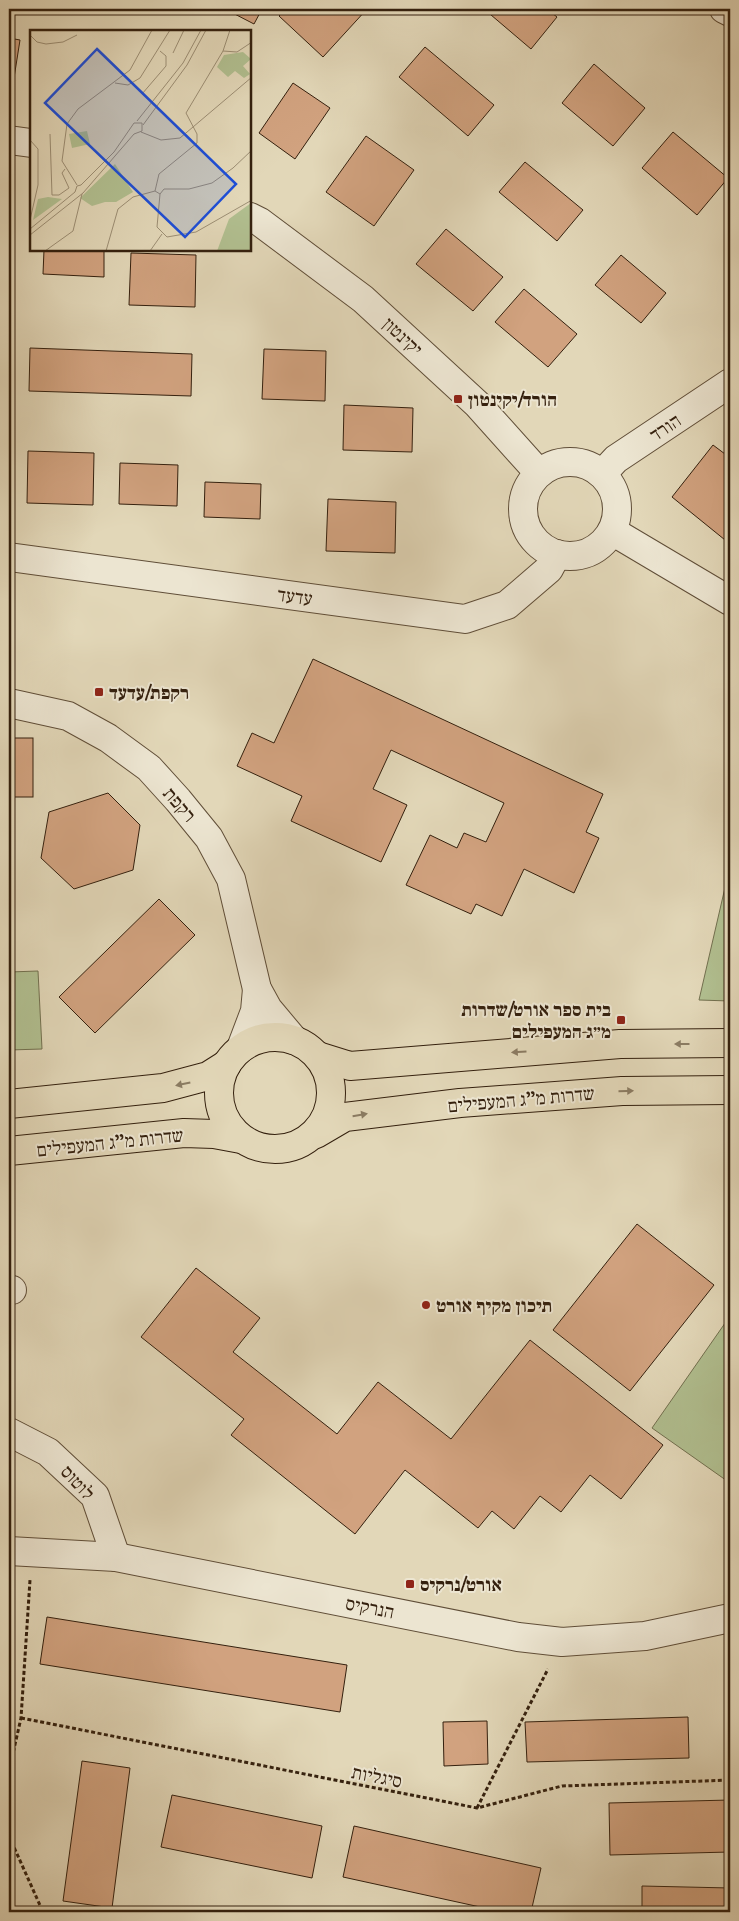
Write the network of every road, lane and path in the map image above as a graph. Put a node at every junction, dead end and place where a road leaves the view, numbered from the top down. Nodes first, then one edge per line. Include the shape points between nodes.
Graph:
1 (724, 9) edge
2 (730, 12) edge
3 (9, 140) edge
4 (30, 143) edge
5 (251, 218) edge
6 (730, 383) edge
7 (539, 474) junction
8 (602, 474) junction
9 (612, 531) junction
10 (557, 554) junction
11 (9, 557) edge
12 (730, 601) edge
13 (9, 703) edge
14 (257, 989) junction
15 (294, 1040) junction
16 (730, 1043) edge
17 (234, 1056) junction
18 (318, 1056) junction
19 (730, 1090) edge
20 (9, 1104) edge
21 (316, 1134) junction
22 (241, 1139) junction
23 (9, 1152) edge
24 (9, 1432) edge
25 (20, 1552) edge
26 (116, 1557) junction
27 (730, 1618) edge
28 (562, 1642) junction
29 (21, 1718) junction
30 (9, 1771) edge
31 (730, 1780) edge
32 (476, 1808) junction
33 (9, 1836) edge
34 (43, 1912) edge

1 - 2 street
3 - 4 street
5 - 7 street, יקינטון via 363,298 477,404
6 - 8 street, הורד via 616,459
7 - 8 street via 560,463 571,462 593,467
7 - 10 street via 526,494 525,519 536,541
8 - 9 street via 610,483 617,507
9 - 10 street via 594,550 570,556
9 - 12 street
10 - 11 street, עדעד via 549,569 507,605 465,619
13 - 14 street, רקפת via 68,716 108,738 149,768 178,800 209,838 231,879
14 - 15 street, רקפת via 268,1009
14 - 17 street, רקפת via 255,1011
15 - 17 main road via 276,1037 257,1040
15 - 18 main road
16 -> 18 main road via 620,1044 350,1066
17 -> 20 main road via 208,1076 163,1088
17 - 22 main road via 220,1079 218,1096 230,1127
18 - 21 main road via 332,1087 326,1120
21 -> 19 main road, שדרות מ"ג המעפילים via 345,1118 460,1103 622,1091
21 - 22 main road via 288,1149 256,1147
22 - 23 main road, שדרות מ"ג המעפילים via 184,1133
24 - 26 street, לוטוס via 48,1452 95,1496
25 - 26 street, הנרקיס
25 - 29 path
26 - 28 street, הנרקיס via 518,1637
27 - 28 street, הנרקיס via 645,1636
28 - 32 path
29 - 30 path
29 - 32 path, סיגליות
31 - 32 path, סיגליות via 562,1786
33 - 34 path

